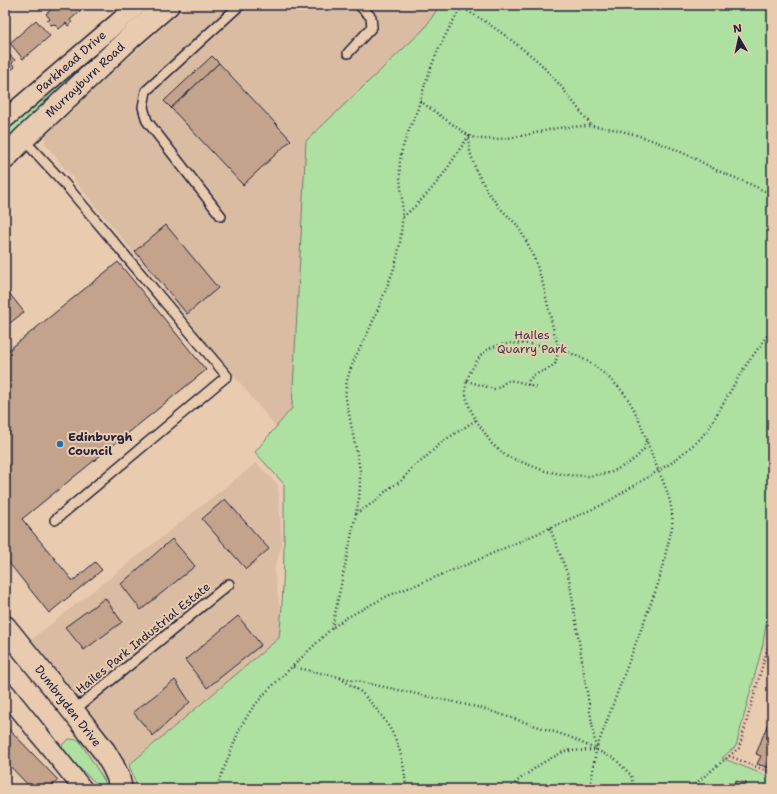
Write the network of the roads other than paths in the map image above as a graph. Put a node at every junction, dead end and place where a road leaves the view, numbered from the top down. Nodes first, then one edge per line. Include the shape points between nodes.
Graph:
1 (138, 5) edge
2 (168, 5) edge
3 (240, 5) edge
4 (360, 5) edge
5 (348, 53) dead end
6 (5, 119) edge
7 (23, 139) junction
8 (5, 158) edge
9 (221, 216) dead end
10 (55, 520) dead end
11 (229, 584) dead end
12 (5, 628) edge
13 (6, 696) edge
14 (73, 711) junction
15 (83, 789) edge
16 (121, 789) edge

1 - 6 street, Parkhead Drive
2 - 7 street, Murrayburn Road
3 - 9 lane via 146,91 143,106 147,121
4 - 5 lane via 371,18 372,27
7 - 8 street, Murrayburn Road
7 - 10 lane via 227,376
11 - 14 lane, Hailes Park Industrial Estate
12 - 14 street, Dumbryden Drive
13 - 15 street
14 - 16 street, Dumbryden Drive via 104,751 118,777

